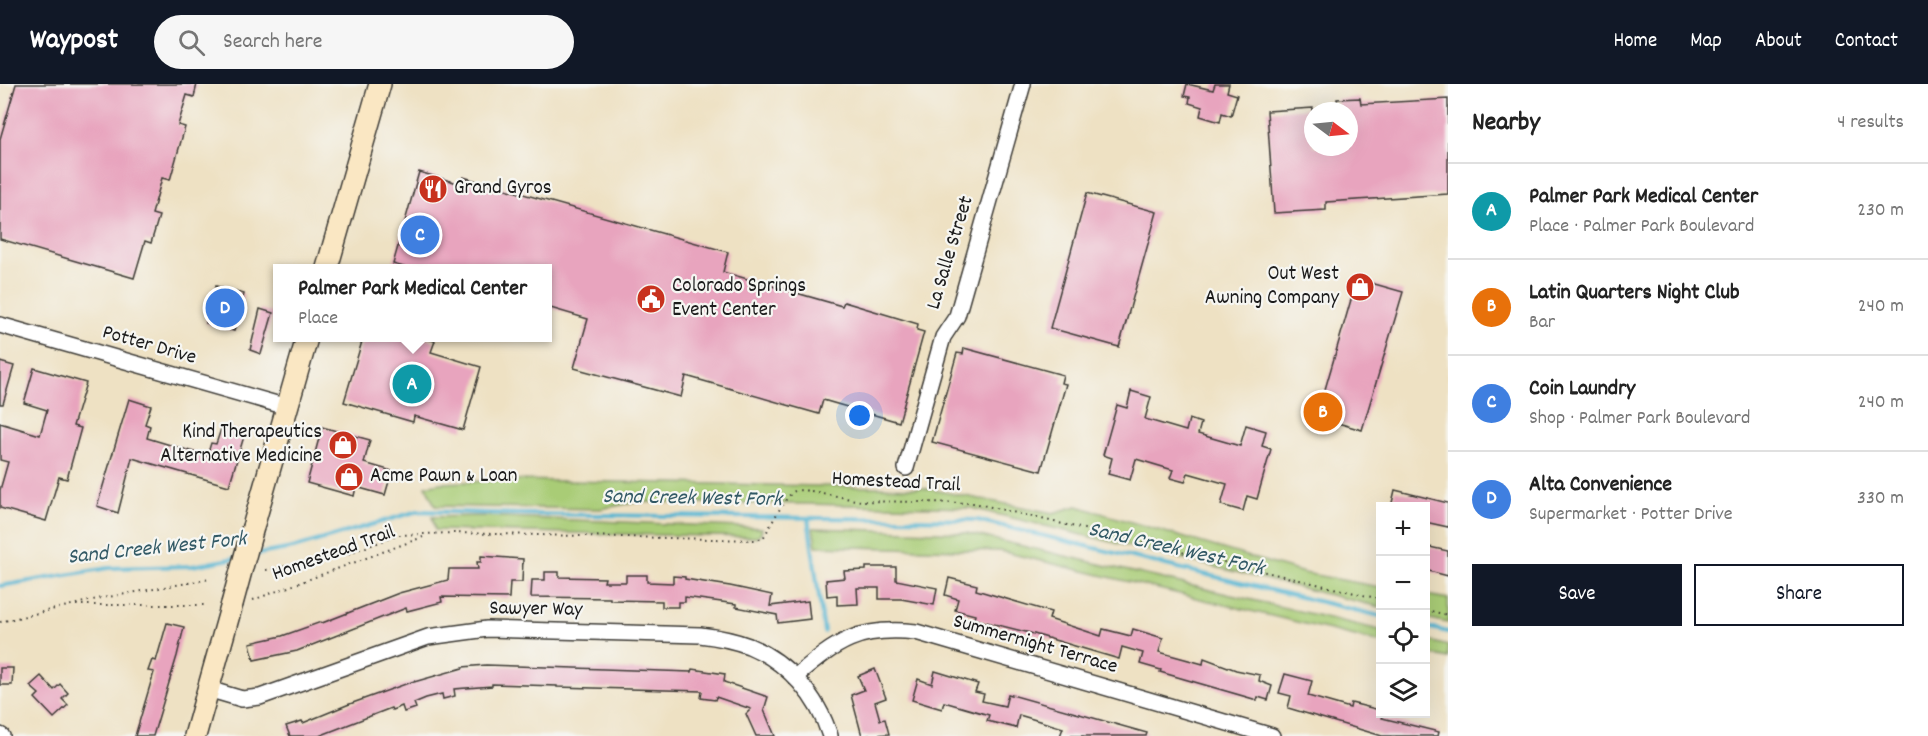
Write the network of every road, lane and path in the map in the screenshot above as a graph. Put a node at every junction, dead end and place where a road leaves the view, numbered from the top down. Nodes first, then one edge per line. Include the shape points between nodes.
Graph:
1 (380, 84) edge
2 (1023, 84) edge
3 (328, 264) edge
4 (0, 325) edge
5 (306, 342) edge
6 (287, 407) junction
7 (906, 468) dead end
8 (426, 535) junction
9 (267, 570) dead end
10 (210, 579) dead end
11 (1376, 598) edge
12 (242, 602) junction
13 (208, 605) dead end
14 (73, 606) junction
15 (1430, 611) edge
16 (1448, 615) edge
17 (0, 622) edge
18 (795, 677) junction
19 (208, 689) junction
20 (195, 736) edge
21 (830, 736) edge
22 (1272, 736) edge

1 - 3 main road
2 - 7 street, La Salle Street via 957,316 943,337
4 - 6 street, Potter Drive
5 - 6 main road
6 - 12 main road, bridge via 253,527
8 - 9 path, Homestead Trail via 399,535 346,554
8 - 11 path, Homestead Trail via 755,540 763,538 787,498 795,491 807,490 861,501 974,503
8 - 12 path, Homestead Trail
10 - 14 path via 97,598
12 - 19 main road
13 - 14 path
14 - 17 path
15 - 16 path
18 - 19 street, Sawyer Way via 772,658 728,639 488,629 428,637 260,697 242,699
18 - 21 street, Sawyer Way via 814,700
18 - 22 street, Summernight Terrace via 849,638 873,631 916,632
19 - 20 main road

